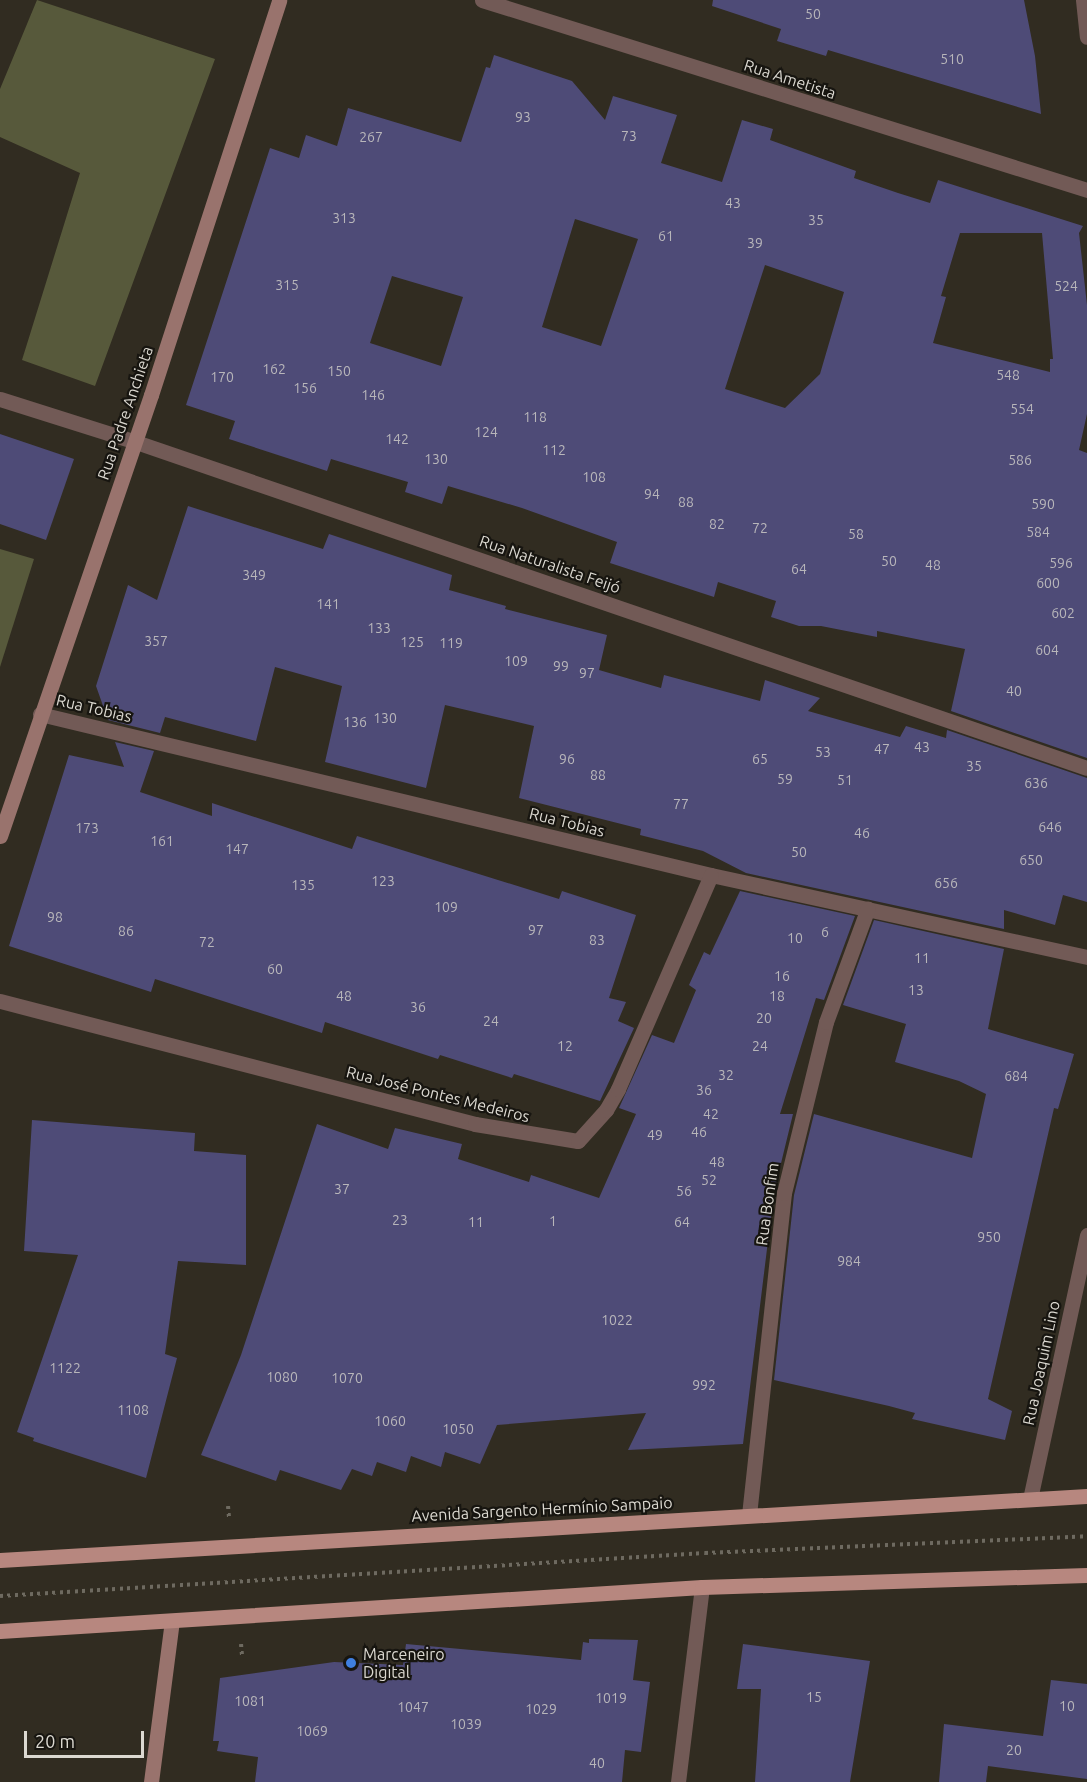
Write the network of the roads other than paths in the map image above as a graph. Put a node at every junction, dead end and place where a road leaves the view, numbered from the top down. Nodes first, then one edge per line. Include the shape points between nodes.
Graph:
1 (279, 0) edge
2 (482, 0) edge
3 (1083, 0) edge
4 (1087, 37) edge
5 (1087, 190) edge
6 (0, 399) edge
7 (134, 441) junction
8 (40, 714) junction
9 (1087, 768) edge
10 (0, 836) edge
11 (711, 875) junction
12 (868, 908) junction
13 (1087, 957) edge
14 (0, 1001) edge
15 (1087, 1235) edge
16 (1087, 1496) edge
17 (1030, 1499) junction
18 (749, 1515) junction
19 (0, 1560) edge
20 (1087, 1575) edge
21 (702, 1587) junction
22 (172, 1621) junction
23 (0, 1630) edge
24 (150, 1782) edge
25 (678, 1782) edge

1 - 7 street, Rua Padre Anchieta
2 - 5 street, Rua Ametista
3 - 4 street
6 - 7 street, Rua Naturalista Feijó
7 - 8 street, Rua Padre Anchieta
7 - 9 street, Rua Naturalista Feijó
8 - 10 street, Rua Padre Anchieta
8 - 11 street, Rua Tobias
11 - 12 street, Rua Tobias
11 - 14 street, Rua José Pontes Medeiros via 618,1089 606,1110 578,1142 475,1124
12 - 13 street, Rua Tobias
12 - 18 street, Rua Bonfim via 826,1022 784,1193
15 - 17 street, Rua Joaquim Lino
16 - 17 main road, Avenida Sargento Hermínio Sampaio
17 - 18 main road, Avenida Sargento Hermínio Sampaio
18 - 19 main road, Avenida Sargento Hermínio Sampaio
20 - 21 main road
21 - 22 main road
21 - 25 street
22 - 23 main road
22 - 24 street

